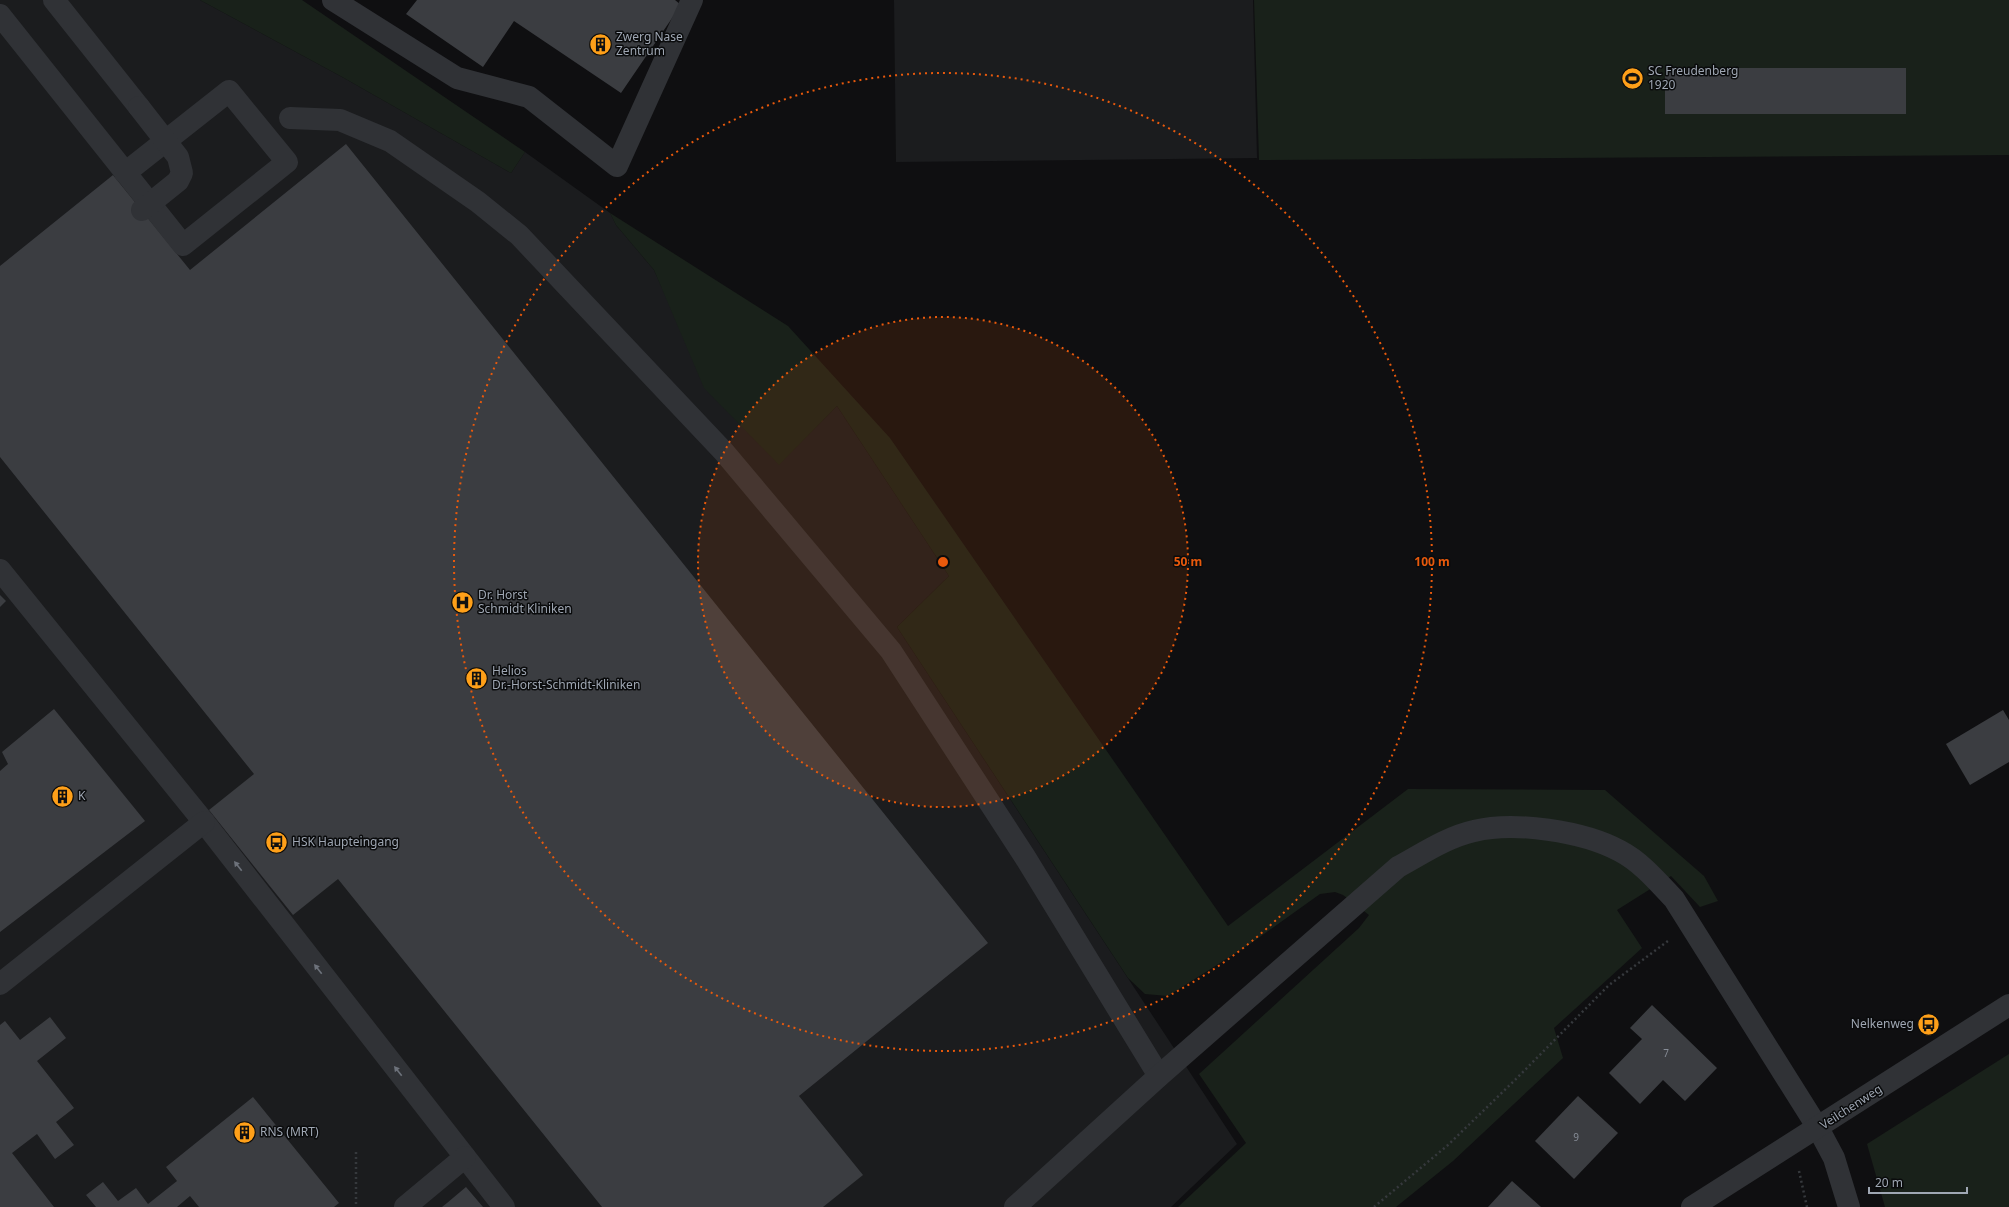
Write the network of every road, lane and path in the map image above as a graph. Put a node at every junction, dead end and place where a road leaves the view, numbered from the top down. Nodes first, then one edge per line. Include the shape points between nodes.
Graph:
1 (54, 0) edge
2 (333, 0) edge
3 (692, 0) edge
4 (0, 15) edge
5 (290, 118) dead end
6 (125, 173) junction
7 (142, 210) dead end
8 (0, 570) edge
9 (204, 822) junction
10 (1691, 925) junction
11 (0, 984) edge
12 (2009, 1005) edge
13 (1159, 1076) junction
14 (1818, 1128) junction
15 (1793, 1144) junction
16 (356, 1152) dead end
17 (466, 1157) junction
18 (356, 1207) edge
19 (405, 1207) edge
20 (504, 1207) edge
21 (1015, 1207) edge
22 (1374, 1207) edge
23 (1692, 1207) edge
24 (1807, 1207) edge
25 (1849, 1207) edge

1 - 7 street, bridge via 178,157 182,173 178,181
2 - 3 street via 457,78 529,97 617,166
4 - 6 street
5 - 13 street via 340,120 390,141 478,202 519,235 724,452 891,651 1025,857
6 - 6 street via 183,245 287,162 229,91
8 - 9 street
9 - 11 street
17 -> 9 street
10 - 13 street via 1674,899 1646,869 1620,850 1576,835 1544,829 1516,826 1474,830 1442,843 1398,868
10 - 14 street
10 - 22 path via 1609,984 1448,1145
12 - 14 street, Veilchenweg
13 - 21 street
14 - 15 street, Veilchenweg
14 - 25 street via 1834,1158
15 - 23 street, Veilchenweg
15 - 24 path
16 - 18 path
17 - 19 street
17 - 20 street

